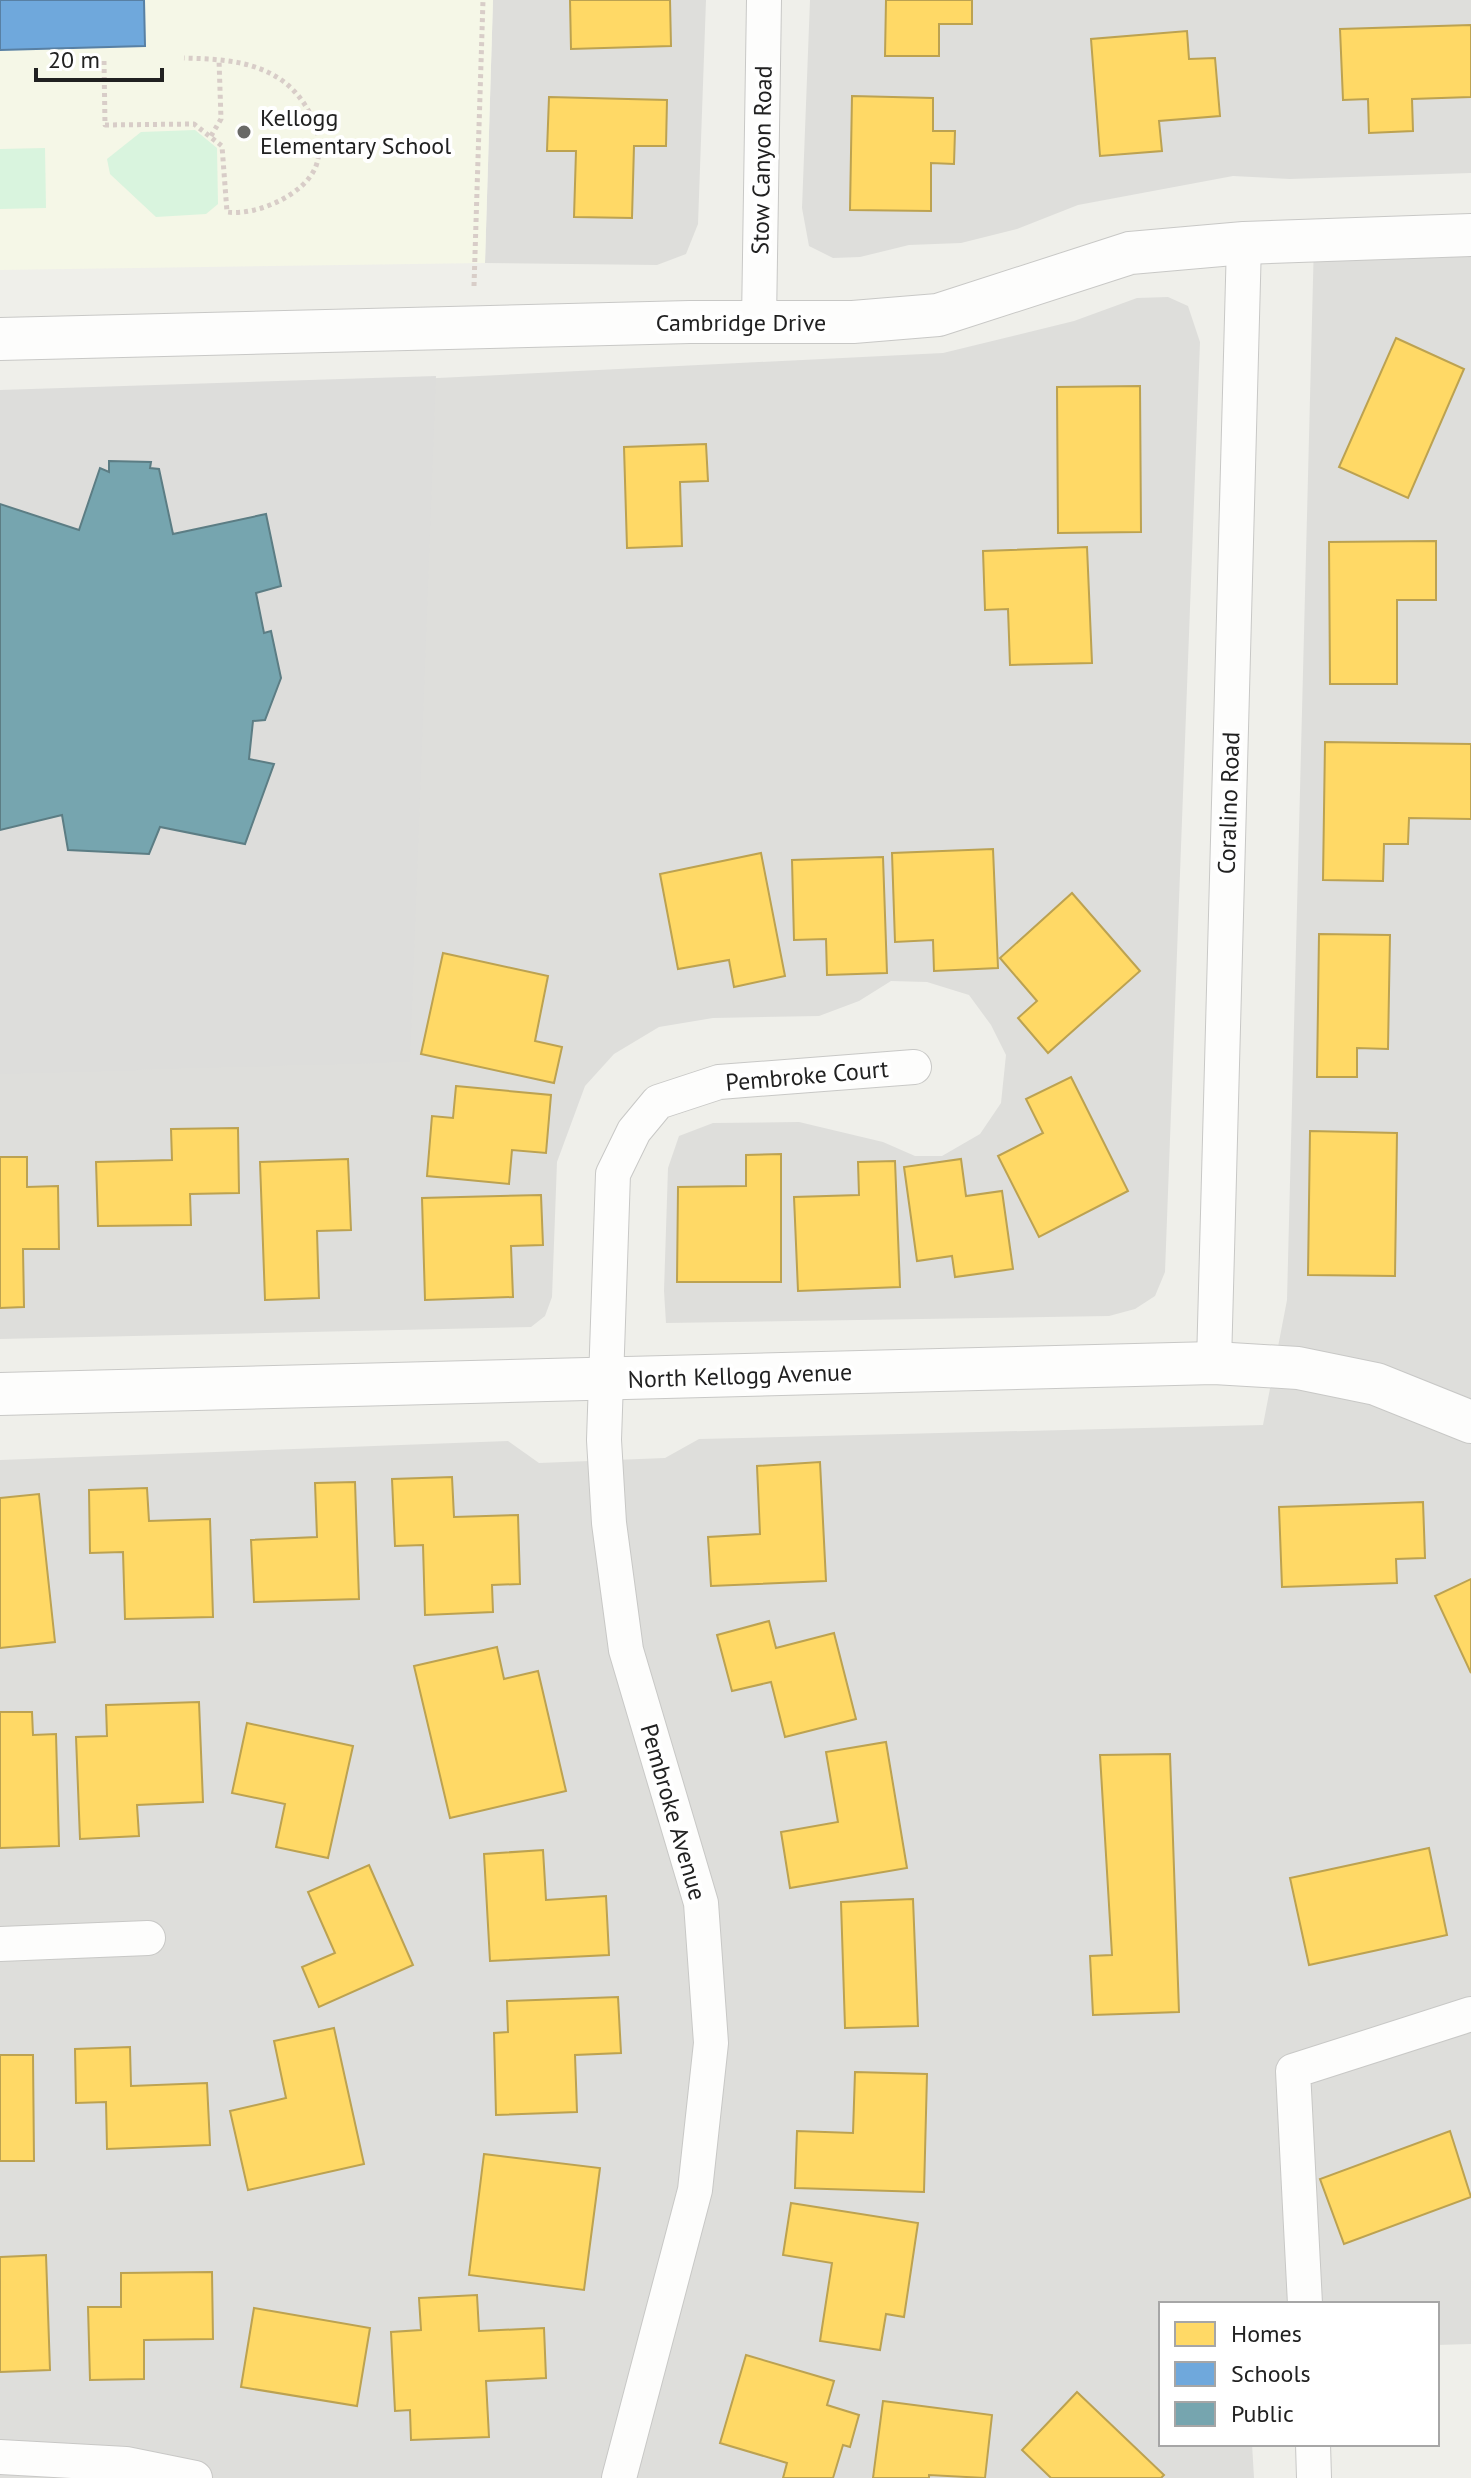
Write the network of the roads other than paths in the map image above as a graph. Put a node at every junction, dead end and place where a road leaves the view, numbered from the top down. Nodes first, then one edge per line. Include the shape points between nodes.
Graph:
1 (764, 0) edge
2 (1471, 235) edge
3 (1244, 243) junction
4 (759, 321) junction
5 (0, 339) edge
6 (914, 1067) dead end
7 (1214, 1363) junction
8 (606, 1379) junction
9 (0, 1394) edge
10 (1471, 1422) edge
11 (148, 1938) dead end
12 (0, 1944) edge
13 (1471, 2014) edge
14 (1305, 2302) edge
15 (1313, 2446) edge
16 (0, 2457) edge
17 (195, 2478) edge
18 (619, 2478) edge
19 (1314, 2478) edge

1 - 4 street, Stow Canyon Road
2 - 3 street, Cambridge Drive
3 - 4 street, Cambridge Drive via 1130,253 938,315 853,322
3 - 7 street, Coralino Road
4 - 5 street, Cambridge Drive
6 - 8 street, Pembroke Court via 719,1082 658,1102 634,1131 613,1174
7 - 8 street, North Kellogg Avenue
7 - 10 street, North Kellogg Avenue via 1298,1368 1376,1384
8 - 9 street, North Kellogg Avenue
8 - 18 street, Pembroke Avenue via 609,1523 626,1650 701,1903 711,2043 695,2190
11 - 12 street
13 - 14 street via 1293,2071
15 - 19 street
16 - 17 street via 126,2464

